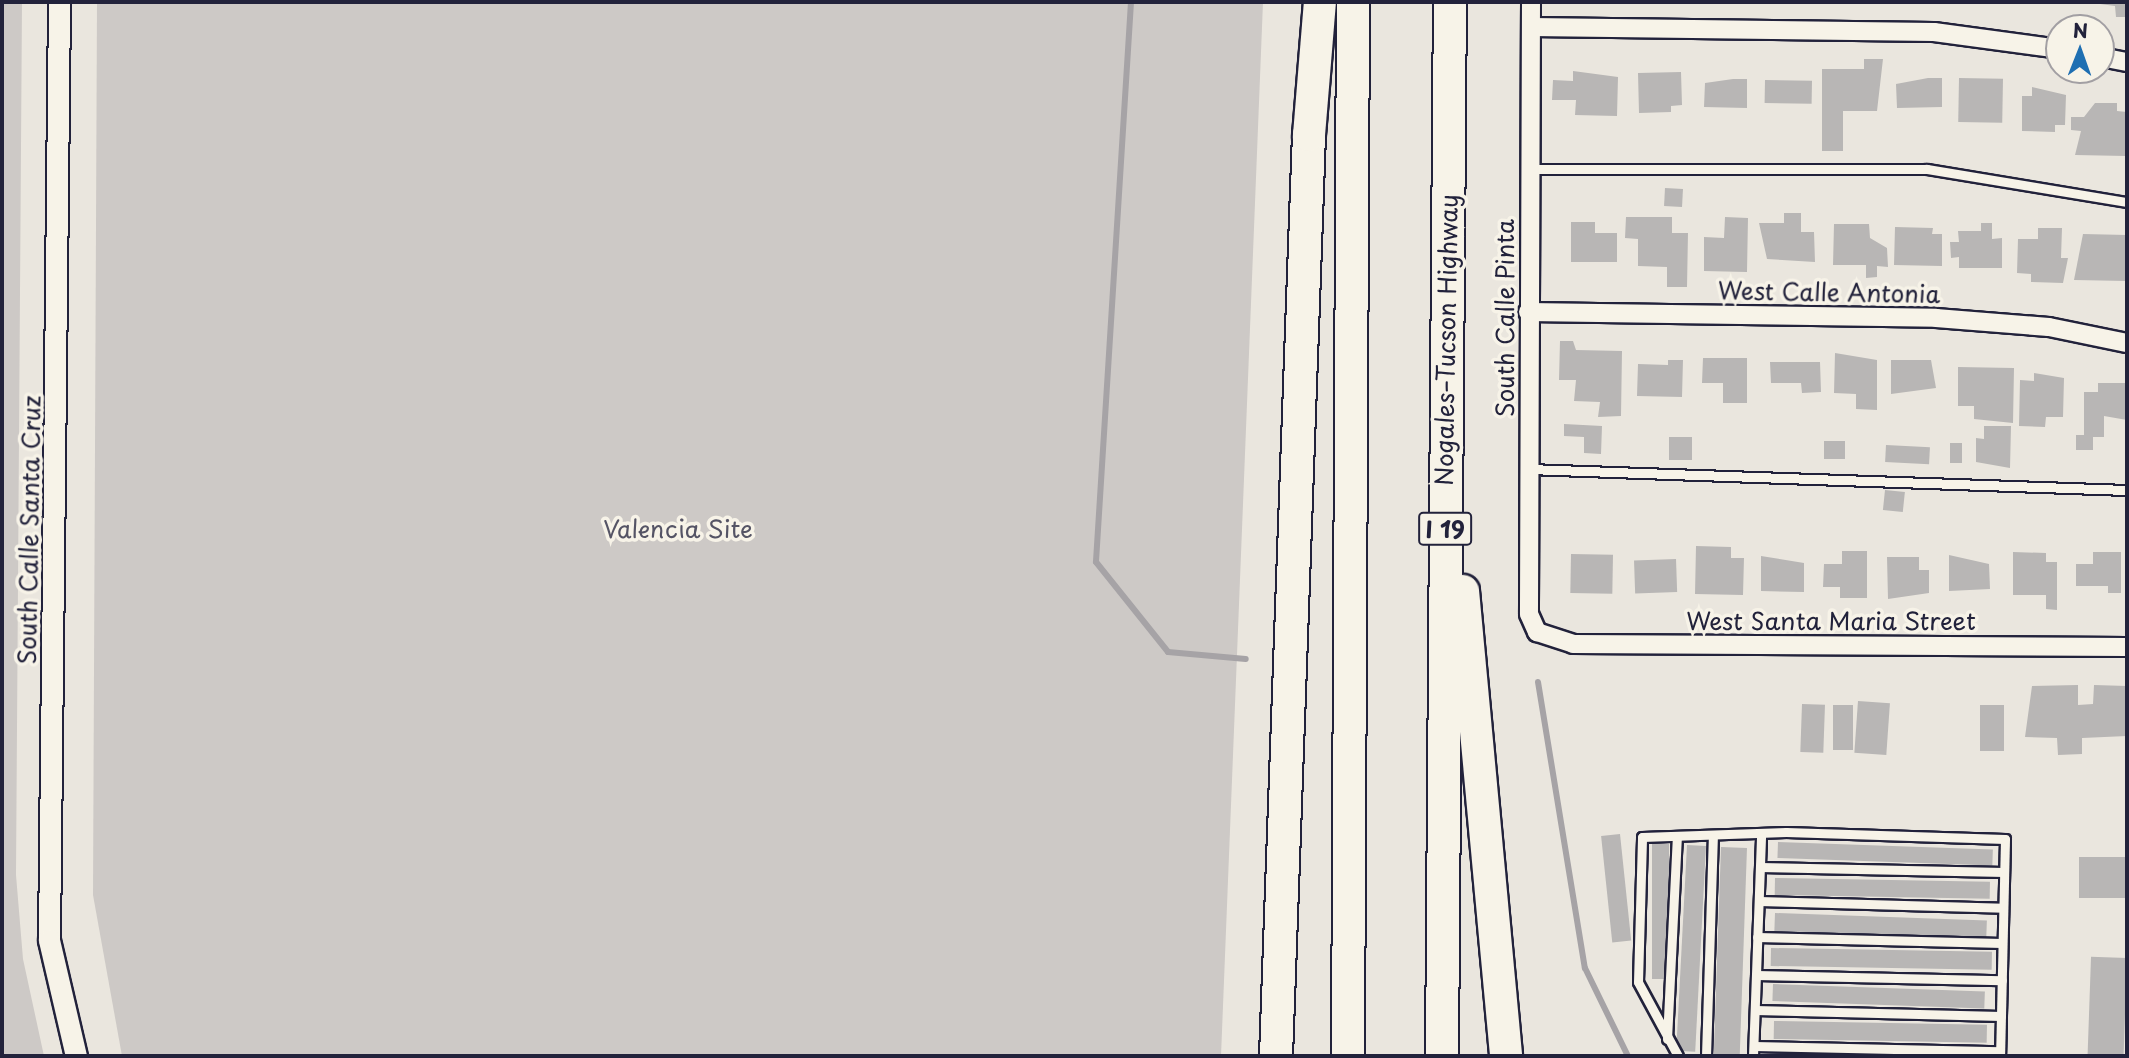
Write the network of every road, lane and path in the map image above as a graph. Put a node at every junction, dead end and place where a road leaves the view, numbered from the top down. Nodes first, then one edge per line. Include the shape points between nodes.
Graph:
1 (59, 2) edge
2 (1320, 2) edge
3 (1353, 2) edge
4 (1450, 2) edge
5 (1531, 2) edge
6 (1531, 27) junction
7 (2045, 47) edge
8 (1530, 169) junction
9 (2127, 202) edge
10 (1528, 312) junction
11 (2127, 342) edge
12 (1446, 407) junction
13 (1528, 469) junction
14 (2127, 490) edge
15 (1537, 632) joint
16 (2127, 647) edge
17 (1761, 835) junction
18 (1677, 837) junction
19 (1713, 837) junction
20 (1760, 867) junction
21 (2004, 872) junction
22 (1759, 901) junction
23 (2003, 908) junction
24 (1757, 937) junction
25 (2002, 943) junction
26 (1756, 975) junction
27 (2002, 980) junction
28 (1755, 1010) junction
29 (2001, 1016) junction
30 (1667, 1040) junction
31 (1754, 1046) junction
32 (2000, 1054) edge
33 (76, 1056) edge
34 (1276, 1056) edge
35 (1348, 1056) edge
36 (1442, 1056) edge
37 (1506, 1056) edge
38 (1678, 1056) edge
39 (1706, 1056) edge
40 (1754, 1056) edge

1 - 33 street, South Calle Santa Cruz via 49,940
2 - 34 highway via 1309,135
3 - 35 highway
4 - 12 highway, Nogales–Tucson Highway / I 19
5 - 6 street, South Calle Pinta
6 - 7 street via 1934,32
6 - 8 street, South Calle Pinta
8 - 9 lane via 1927,169
8 - 10 street, South Calle Pinta
10 - 11 street, West Calle Antonia via 1936,318 2049,327
10 - 13 street, South Calle Pinta
12 - 36 highway, Nogales–Tucson Highway / I 19
12 - 37 highway
13 - 14 lane
13 - 15 street, South Calle Pinta via 1529,614
15 - 16 street, West Santa Maria Street via 1573,644
17 - 19 lane
17 - 20 lane
17 - 21 lane via 2005,839
18 - 19 lane
18 - 30 lane
18 - 30 lane via 1642,837 1638,982
19 - 39 lane
20 - 21 lane
20 - 22 lane
21 - 23 lane
22 - 23 lane
22 - 24 lane
23 - 25 lane
24 - 25 lane
24 - 26 lane
25 - 27 lane
26 - 27 lane
26 - 28 lane
27 - 29 lane
28 - 29 lane
28 - 31 lane
29 - 32 lane
30 - 38 lane
31 - 32 lane
31 - 40 lane

